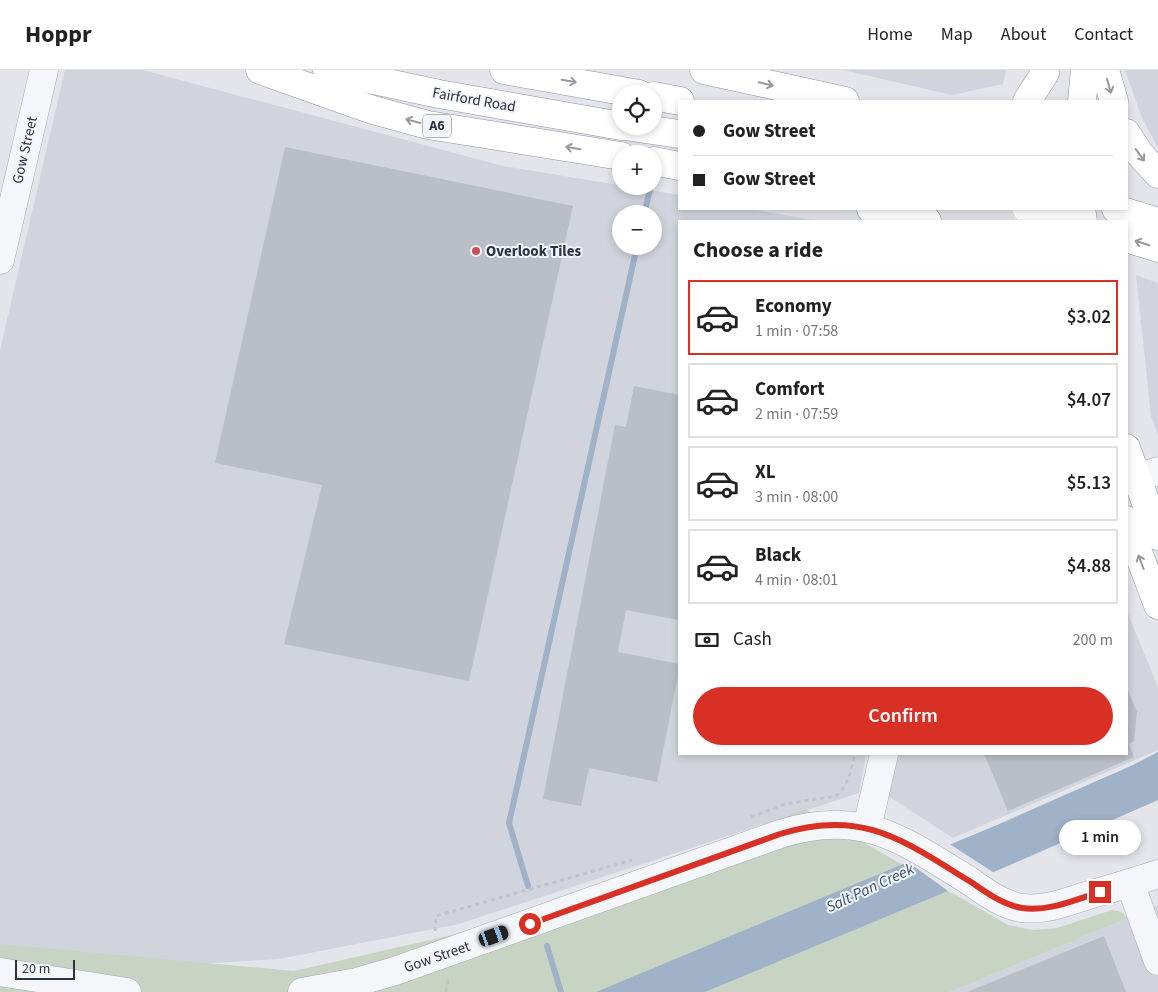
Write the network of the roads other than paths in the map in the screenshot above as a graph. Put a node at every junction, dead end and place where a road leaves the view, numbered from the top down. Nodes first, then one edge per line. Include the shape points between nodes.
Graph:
1 (44, 70) edge
2 (260, 70) edge
3 (327, 70) edge
4 (504, 70) edge
5 (704, 70) edge
6 (1085, 70) edge
7 (1105, 70) edge
8 (1046, 72) edge
9 (612, 89) edge
10 (662, 98) edge
11 (840, 100) edge
12 (1028, 100) edge
13 (1045, 100) edge
14 (1082, 100) edge
15 (1114, 100) edge
16 (678, 101) edge
17 (612, 124) edge
18 (662, 131) edge
19 (678, 134) edge
20 (1128, 136) edge
21 (612, 155) edge
22 (662, 163) edge
23 (678, 166) edge
24 (1158, 174) edge
25 (875, 210) edge
26 (1033, 210) edge
27 (1119, 210) edge
28 (1078, 218) edge
29 (916, 220) edge
30 (1158, 222) edge
31 (1128, 239) edge
32 (1158, 248) edge
33 (0, 260) edge
34 (1128, 451) edge
35 (1147, 475) edge
36 (1128, 525) edge
37 (1158, 536) edge
38 (1158, 604) edge
39 (884, 755) edge
40 (867, 828) junction
41 (1158, 874) edge
42 (1130, 883) junction
43 (1157, 958) edge
44 (0, 972) edge
45 (127, 992) edge
46 (302, 992) edge

1 - 33 street, Gow Street
21 -> 2 highway, A6 via 428,125 373,110
3 - 17 highway, Fairford Road / A6 via 439,94
4 -> 9 highway
5 -> 11 highway
6 - 14 highway
7 -> 15 highway
8 - 12 highway
8 - 13 highway
10 - 16 highway
18 - 19 highway
20 -> 24 highway
22 - 23 highway
25 - 29 highway
26 - 28 highway, bridge
27 - 30 highway
32 -> 31 highway
34 - 35 highway
35 - 37 highway
38 -> 36 highway
39 - 40 street
40 - 42 street, Gow Street via 891,835 916,848 994,897 1020,908 1043,908
40 - 46 street, Gow Street via 830,824 794,830 440,956 357,982
41 - 42 street, Gow Street
42 - 43 street
44 - 45 street

